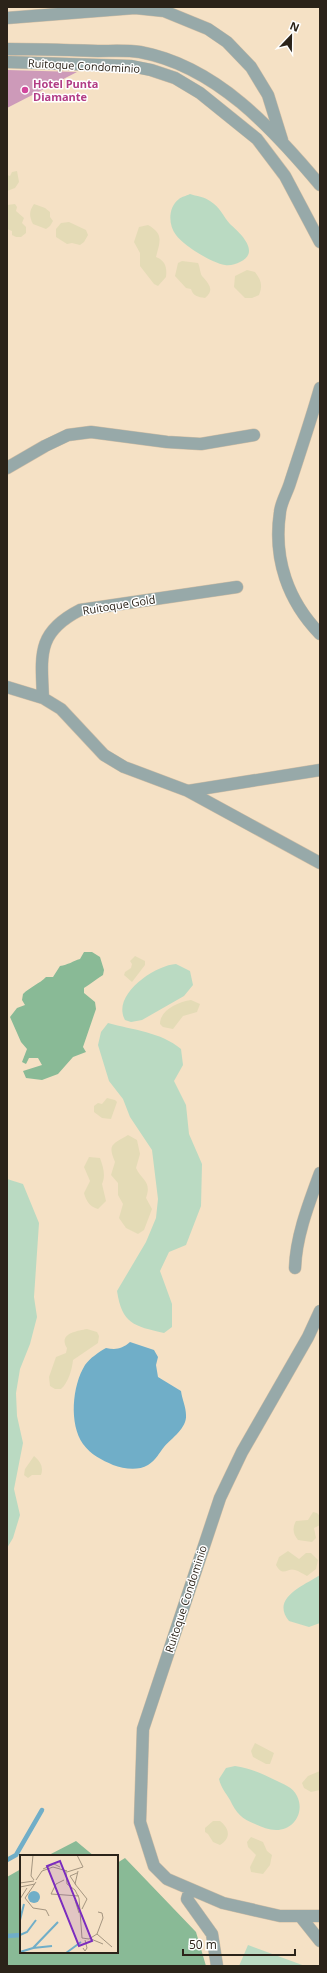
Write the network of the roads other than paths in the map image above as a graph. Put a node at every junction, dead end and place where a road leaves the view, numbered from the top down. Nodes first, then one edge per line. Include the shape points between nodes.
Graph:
1 (133, 8) edge
2 (7, 18) edge
3 (7, 49) edge
4 (7, 62) edge
5 (282, 141) junction
6 (320, 185) edge
7 (320, 242) edge
8 (320, 388) edge
9 (254, 436) dead end
10 (7, 468) edge
11 (237, 587) dead end
12 (320, 634) edge
13 (7, 687) edge
14 (43, 698) junction
15 (320, 770) edge
16 (188, 791) junction
17 (314, 858) edge
18 (320, 863) edge
19 (320, 1173) edge
20 (295, 1268) dead end
21 (320, 1311) edge
22 (190, 1889) junction
23 (300, 1916) junction
24 (320, 1916) edge
25 (320, 1941) edge
26 (217, 1966) edge

1 - 2 street
1 - 5 street via 164,11 208,29 227,42 251,67 268,95
3 - 5 street, Ruitoque Condominio via 139,52 156,56 186,68 219,88 249,110
4 - 7 street, Ruitoque Condominio via 132,66 175,78 200,93 257,139 285,176
5 - 6 street, Ruitoque Condominio
8 - 12 street via 280,511 279,541 282,567 291,596 306,620
9 - 10 street via 202,444 91,432 68,435
11 - 14 street, Ruitoque Gold via 80,610 66,617 53,628 45,644 42,661
13 - 14 street
14 - 16 street via 60,709 104,756 124,767
15 - 16 street
16 - 17 street
17 - 18 street
19 - 20 street via 304,1221 296,1252
21 - 22 street, Ruitoque Condominio via 308,1337 242,1452 220,1498 143,1729 140,1822 154,1866 167,1879
22 - 23 street, Ruitoque Condominio via 224,1903 280,1916
22 - 26 street via 187,1899 212,1934
23 - 24 street, Ruitoque Condominio
23 - 25 street

